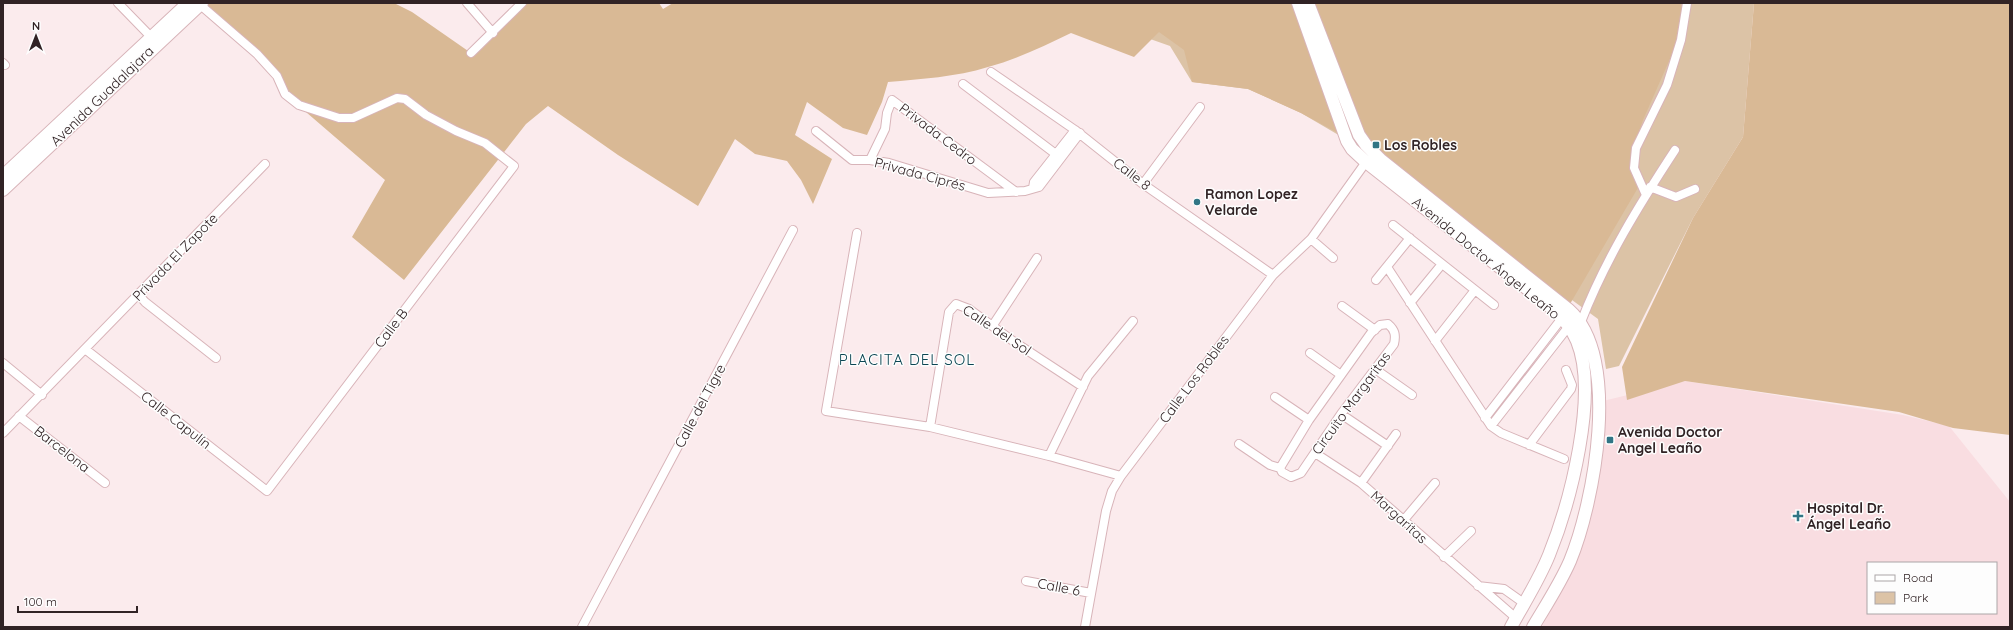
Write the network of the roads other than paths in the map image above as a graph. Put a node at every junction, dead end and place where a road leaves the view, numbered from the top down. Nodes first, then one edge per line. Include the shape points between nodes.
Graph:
1 (118, 3) edge
2 (197, 3) edge
3 (467, 3) edge
4 (522, 3) edge
5 (1298, 3) edge
6 (1308, 3) edge
7 (1687, 3) edge
8 (493, 33) junction
9 (154, 40) junction
10 (471, 53) dead end
11 (991, 72) dead end
12 (963, 84) dead end
13 (1200, 107) dead end
14 (816, 131) dead end
15 (1078, 132) junction
16 (1675, 150) dead end
17 (1059, 157) junction
18 (870, 160) junction
19 (1366, 162) junction
20 (265, 164) dead end
21 (4, 183) edge
22 (1143, 184) junction
23 (1650, 187) junction
24 (1695, 189) dead end
25 (1016, 192) junction
26 (1646, 195) junction
27 (1393, 225) dead end
28 (793, 230) dead end
29 (857, 233) dead end
30 (1410, 238) junction
31 (1311, 239) junction
32 (1037, 258) dead end
33 (1333, 258) dead end
34 (1442, 264) junction
35 (1387, 267) junction
36 (1273, 275) junction
37 (1376, 280) dead end
38 (1475, 290) junction
39 (139, 295) junction
40 (1410, 303) junction
41 (1494, 305) dead end
42 (1342, 306) dead end
43 (1133, 320) dead end
44 (1566, 322) junction
45 (1581, 322) junction
46 (993, 325) junction
47 (1375, 330) junction
48 (1435, 341) junction
49 (1542, 344) junction
50 (85, 350) junction
51 (1550, 350) junction
52 (1310, 353) dead end
53 (216, 358) dead end
54 (3, 363) edge
55 (1375, 369) junction
56 (1566, 370) dead end
57 (1341, 375) junction
58 (1083, 387) junction
59 (42, 395) junction
60 (1412, 395) dead end
61 (1275, 397) dead end
62 (1342, 414) junction
63 (19, 416) junction
64 (1485, 418) junction
65 (1309, 420) junction
66 (1491, 426) junction
67 (930, 427) junction
68 (3, 434) edge
69 (1396, 434) dead end
70 (1239, 444) dead end
71 (1529, 445) junction
72 (1388, 446) junction
73 (1315, 453) junction
74 (1049, 456) junction
75 (1564, 459) dead end
76 (1280, 468) junction
77 (1121, 476) junction
78 (105, 483) dead end
79 (1361, 483) junction
80 (1435, 483) dead end
81 (267, 491) joint
82 (1403, 521) junction
83 (1471, 531) dead end
84 (1444, 557) junction
85 (1026, 580) dead end
86 (1478, 586) junction
87 (1091, 593) junction
88 (1525, 604) junction
89 (1513, 622) edge
90 (582, 627) edge
91 (1085, 627) edge
92 (1533, 627) edge

1 - 9 street
2 - 9 street, Avenida Guadalajara
2 - 81 street, Calle B via 256,54 277,76 285,94 298,105 338,118 353,118 397,98 405,99 415,104 426,115 485,143 514,166
3 - 8 street
4 - 8 street
5 - 19 street, Avenida Doctor Ángel Leaño via 1347,141
6 - 45 street, Avenida Doctor Ángel Leaño via 1359,134 1366,145 1381,160
7 - 26 street via 1681,40 1667,85 1636,148 1634,168
8 - 10 street
9 - 21 street, Avenida Guadalajara
11 - 15 street, Calle 8
12 - 17 street
13 - 22 street
14 - 18 street, Privada Ciprés via 852,160
15 - 17 street, Privada Ciprés
15 - 22 street, Calle 8
16 - 23 street
17 - 25 street, Privada Ciprés via 1039,187
18 - 25 street, Privada Ciprés via 988,193
18 - 25 street, Privada Cedro via 885,129 892,100
19 - 31 street, Calle Los Robles
19 - 44 street, Avenida Doctor Ángel Leaño
20 - 39 street, Privada El Zapote
22 - 36 street, Calle 8
23 - 24 street via 1676,197
23 - 26 street
26 - 45 street via 1606,264
27 - 30 street
28 - 90 street, Calle del Tigre
29 - 67 street via 826,411
30 - 34 street
30 - 35 street
31 - 33 street
31 - 36 street, Calle Los Robles
32 - 46 street
34 - 38 street
34 - 40 street
35 - 37 street
35 - 40 street
36 - 77 street, Calle Los Robles
38 - 41 street
38 - 48 street
39 - 50 street, Privada El Zapote
39 - 53 street via 144,302
40 - 48 street
42 - 47 street
43 - 58 street via 1088,376
44 - 49 street
44 - 51 street
44 - 88 street, Avenida Doctor Ángel Leaño via 1580,350 1584,411 1564,516 1549,556
45 - 92 street, Avenida Doctor Ángel Leaño via 1595,359 1599,389 1600,412 1591,485 1570,559 1559,585
46 - 58 street, Calle del Sol via 1013,342
46 - 67 street, Calle del Sol via 969,308 956,304 949,312
47 - 55 street, Circuito Margaritas via 1380,325 1388,324 1393,328 1396,338
47 - 57 street, Circuito Margaritas
48 - 64 street
49 - 51 street
49 - 64 street
50 - 59 street, Privada El Zapote
50 - 81 street, Calle Capulín
51 - 66 street
52 - 57 street
54 - 59 street
55 - 60 street
55 - 62 street, Circuito Margaritas
56 - 71 street via 1571,389
57 - 65 street, Circuito Margaritas
58 - 74 street
59 - 63 street, Privada El Zapote
61 - 65 street
62 - 72 street
62 - 73 street, Circuito Margaritas
63 - 68 street, Privada El Zapote
63 - 78 street, Barcelona
64 - 66 street
65 - 76 street, Circuito Margaritas
66 - 71 street
67 - 74 street
69 - 72 street
70 - 76 street, Circuito Margaritas via 1270,465
71 - 75 street
72 - 79 street
73 - 76 street, Circuito Margaritas via 1301,473 1291,477
73 - 79 street, Margaritas
74 - 77 street
77 - 87 street, Calle Los Robles via 1112,491 1106,511
79 - 82 street, Margaritas
80 - 82 street
82 - 84 street, Margaritas
83 - 84 street
84 - 86 street, Margaritas
85 - 87 street, Calle 6
86 - 88 street via 1504,590
86 - 89 street, Margaritas
87 - 91 street, Calle Los Robles
88 - 89 street, Avenida Doctor Ángel Leaño

